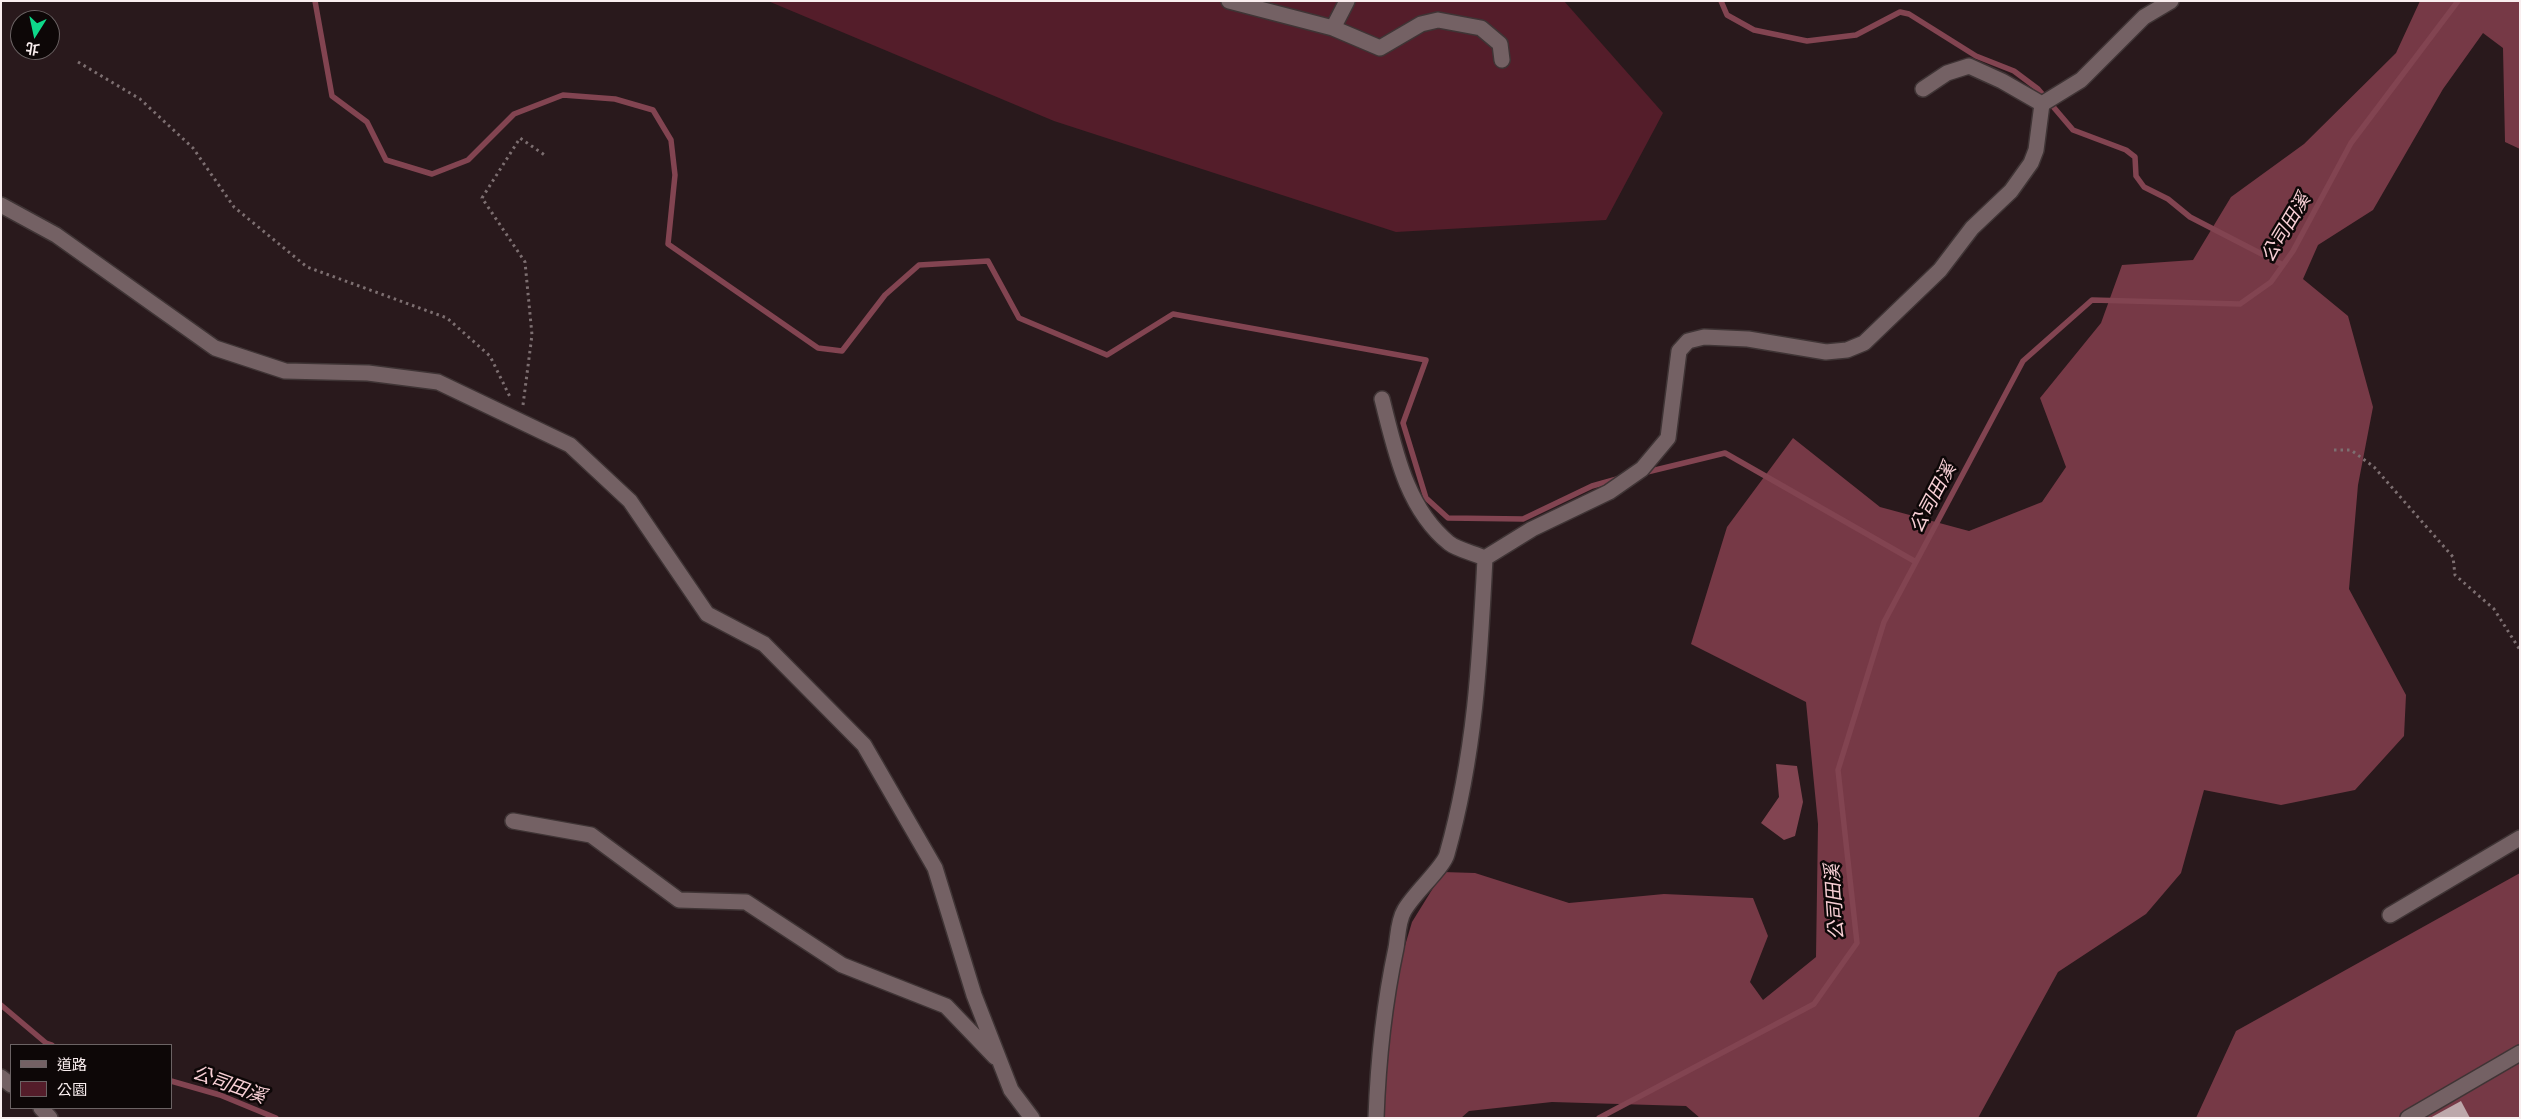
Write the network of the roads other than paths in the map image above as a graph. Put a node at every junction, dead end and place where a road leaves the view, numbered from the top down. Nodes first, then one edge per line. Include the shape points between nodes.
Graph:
1 (1229, 1) edge
2 (1347, 1) edge
3 (2171, 1) edge
4 (1332, 28) junction
5 (1502, 60) dead end
6 (1923, 89) dead end
7 (2044, 103) junction
8 (1, 205) edge
9 (1382, 399) dead end
10 (1484, 558) junction
11 (513, 821) dead end
12 (2520, 838) edge
13 (2390, 915) dead end
14 (2520, 1053) edge
15 (1000, 1061) junction
16 (1032, 1118) edge
17 (1376, 1118) edge
18 (2408, 1118) edge

1 - 4 street
2 - 4 street
3 - 7 street via 2144,17 2081,80
4 - 5 street via 1380,48 1421,24 1438,20 1481,28 1500,44
6 - 7 street via 1947,73 1969,66
7 - 10 street via 2036,150 2011,191 1972,228 1940,270 1864,343 1847,350 1826,352 1748,339 1704,337 1688,341 1679,351 1668,438 1656,453 1636,474 1609,492 1532,528
8 - 15 street via 56,235 215,348 285,371 368,373 438,382 570,445 630,501 708,614 764,644 864,745 935,868 974,995
9 - 10 street via 1398,461 1422,516 1450,544
10 - 17 street via 1477,704 1467,770 1447,857 1403,913 1378,1060
11 - 15 street via 591,835 679,900 746,902 842,965 946,1006
12 - 13 street
14 - 18 street
15 - 16 street via 1011,1090

